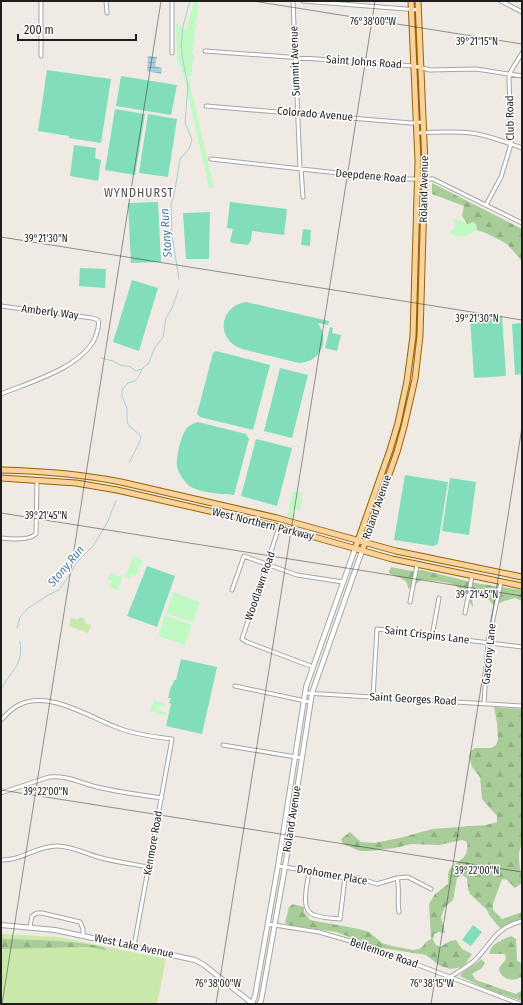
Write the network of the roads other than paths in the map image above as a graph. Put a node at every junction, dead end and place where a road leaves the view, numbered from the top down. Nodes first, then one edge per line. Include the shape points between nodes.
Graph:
1 (41, 1) edge
2 (106, 1) edge
3 (172, 1) edge
4 (293, 1) edge
5 (303, 1) edge
6 (411, 1) edge
7 (418, 1) edge
8 (501, 1) edge
9 (412, 10) junction
10 (419, 10) junction
11 (522, 12) edge
12 (107, 14) dead end
13 (204, 51) dead end
14 (172, 53) dead end
15 (522, 53) edge
16 (41, 56) dead end
17 (295, 57) junction
18 (414, 66) junction
19 (421, 69) junction
20 (510, 74) junction
21 (522, 76) edge
22 (206, 106) dead end
23 (297, 113) junction
24 (417, 122) junction
25 (424, 122) junction
26 (417, 133) junction
27 (425, 133) junction
28 (511, 144) junction
29 (522, 148) edge
30 (211, 159) dead end
31 (300, 169) junction
32 (418, 179) junction
33 (425, 179) junction
34 (303, 197) dead end
35 (486, 205) junction
36 (522, 223) edge
37 (1, 306) edge
38 (1, 394) edge
39 (1, 470) edge
40 (1, 478) edge
41 (37, 480) junction
42 (279, 527) junction
43 (1, 538) edge
44 (358, 541) junction
45 (365, 543) junction
46 (355, 549) junction
47 (362, 551) junction
48 (267, 564) junction
49 (418, 565) junction
50 (472, 576) junction
51 (522, 577) edge
52 (343, 582) junction
53 (501, 582) junction
54 (522, 586) edge
55 (232, 590) dead end
56 (439, 598) dead end
57 (410, 602) dead end
58 (465, 613) dead end
59 (327, 628) junction
60 (334, 631) junction
61 (432, 636) junction
62 (488, 642) junction
63 (522, 647) edge
64 (313, 667) junction
65 (235, 686) dead end
66 (305, 693) junction
67 (312, 693) junction
68 (373, 697) junction
69 (303, 701) junction
70 (310, 702) junction
71 (484, 703) junction
72 (522, 706) edge
73 (1, 720) edge
74 (223, 745) dead end
75 (295, 757) junction
76 (302, 758) junction
77 (1, 793) edge
78 (162, 798) junction
79 (1, 860) edge
80 (278, 866) junction
81 (149, 867) junction
82 (285, 867) junction
83 (309, 871) junction
84 (346, 878) junction
85 (397, 878) junction
86 (431, 889) dead end
87 (400, 912) dead end
88 (522, 921) edge
89 (268, 924) junction
90 (1, 925) edge
91 (275, 926) junction
92 (30, 927) junction
93 (83, 936) junction
94 (134, 946) junction
95 (450, 977) junction
96 (252, 1004) edge
97 (259, 1004) edge
98 (520, 1004) edge

1 - 16 street
2 - 12 street
3 - 14 street
4 - 17 street, Summit Avenue
5 - 9 street
6 - 9 main road, Roland Avenue
7 - 10 main road, Roland Avenue
8 - 11 street
9 - 10 street
9 - 18 main road, Roland Avenue
10 - 19 main road, Roland Avenue
13 - 17 street, Saint Johns Road
15 - 20 street
17 - 18 street, Saint Johns Road
17 - 23 street, Summit Avenue
18 - 19 street, Saint Johns Road
18 - 24 main road, Roland Avenue
19 - 20 street, Saint Johns Road via 476,70
19 - 25 main road, Roland Avenue
20 - 21 street, Saint Johns Road
20 - 28 street, Club Road
22 - 23 street, Colorado Avenue
23 - 24 street, Colorado Avenue
23 - 31 street, Summit Avenue
24 - 25 street, Colorado Avenue
24 - 26 main road, Roland Avenue
25 - 27 main road, Roland Avenue
26 - 27 street
26 - 32 main road, Roland Avenue
27 - 28 street via 472,133
27 - 33 main road, Roland Avenue
28 - 29 street
28 - 35 street, Club Road via 500,177
30 - 31 street, Deepdene Road
31 - 32 street, Deepdene Road
31 - 34 street, Summit Avenue
32 - 33 street, Deepdene Road
32 - 44 main road, Roland Avenue via 413,336 407,381 394,439
33 - 35 street, Deepdene Road via 436,180
33 - 45 main road, Roland Avenue via 420,336 415,379 401,439
35 - 36 street, Deepdene Road
37 - 38 street, Amberly Way via 98,320 93,342 75,362
39 - 44 main road, West Northern Parkway via 58,472 114,480 277,518
40 - 41 main road, West Northern Parkway
41 - 42 main road, West Northern Parkway via 110,488
41 - 43 street via 36,534 27,538
42 - 46 main road, West Northern Parkway
42 - 48 street, Woodlawn Road
44 - 45 main road, West Northern Parkway
44 - 46 main road, Roland Avenue
45 - 47 main road, Roland Avenue
45 - 51 main road, West Northern Parkway
46 - 47 main road, West Northern Parkway
46 - 52 street, Roland Avenue
47 - 49 main road, West Northern Parkway
47 - 60 street, Roland Avenue
48 - 52 street via 297,575
48 - 55 street via 244,556
48 - 64 street, Woodlawn Road via 242,640
49 - 50 main road, West Northern Parkway
49 - 57 street
50 - 53 main road, West Northern Parkway
50 - 58 street
52 - 59 street, Roland Avenue
53 - 54 main road, West Northern Parkway
53 - 62 street, Gascony Lane
56 - 61 street
59 - 60 street
59 - 64 street, Roland Avenue
60 - 67 street, Roland Avenue
61 - 62 street, Saint Crispins Lane
61 - 68 street, Saint Crispins Lane via 377,629
62 - 63 street, Saint Crispins Lane
62 - 71 street, Gascony Lane
64 - 66 street, Roland Avenue
65 - 69 street
66 - 67 street, Saint Georges Road
66 - 69 street, Roland Avenue
67 - 68 street, Saint Georges Road
67 - 70 street, Roland Avenue
68 - 71 street, Saint Georges Road
69 - 70 street
69 - 75 street, Roland Avenue
70 - 76 street, Roland Avenue
71 - 72 street, Saint Georges Road
73 - 78 street, Kenmore Road via 18,705 44,700 61,704 127,731 172,739
74 - 75 street
75 - 76 street
75 - 80 street, Roland Avenue
76 - 82 street, Roland Avenue
77 - 78 street via 54,776
78 - 81 street, Kenmore Road
79 - 81 street via 15,859 42,848 60,846 109,860
80 - 82 street, Drohomer Place
80 - 89 street, Roland Avenue
81 - 94 street, Kenmore Road
82 - 83 street, Drohomer Place
82 - 91 street, Roland Avenue
83 - 84 street, Drohomer Place
83 - 84 street via 305,904 308,912 314,916 340,919
84 - 85 street, Drohomer Place via 359,878 380,884
85 - 86 street, Drohomer Place via 412,878
85 - 87 street
88 - 95 street via 497,934 472,962
89 - 91 street, Bellemore Road
89 - 96 street, Roland Avenue
90 - 92 street, West Lake Avenue
91 - 95 street, Bellemore Road via 319,932 358,943
91 - 97 street, Roland Avenue
92 - 93 street, West Lake Avenue
92 - 93 street via 32,916 42,913 80,922 84,929
93 - 94 street, West Lake Avenue
94 - 96 street, West Lake Avenue via 195,960
95 - 98 street, Bellemore Road

